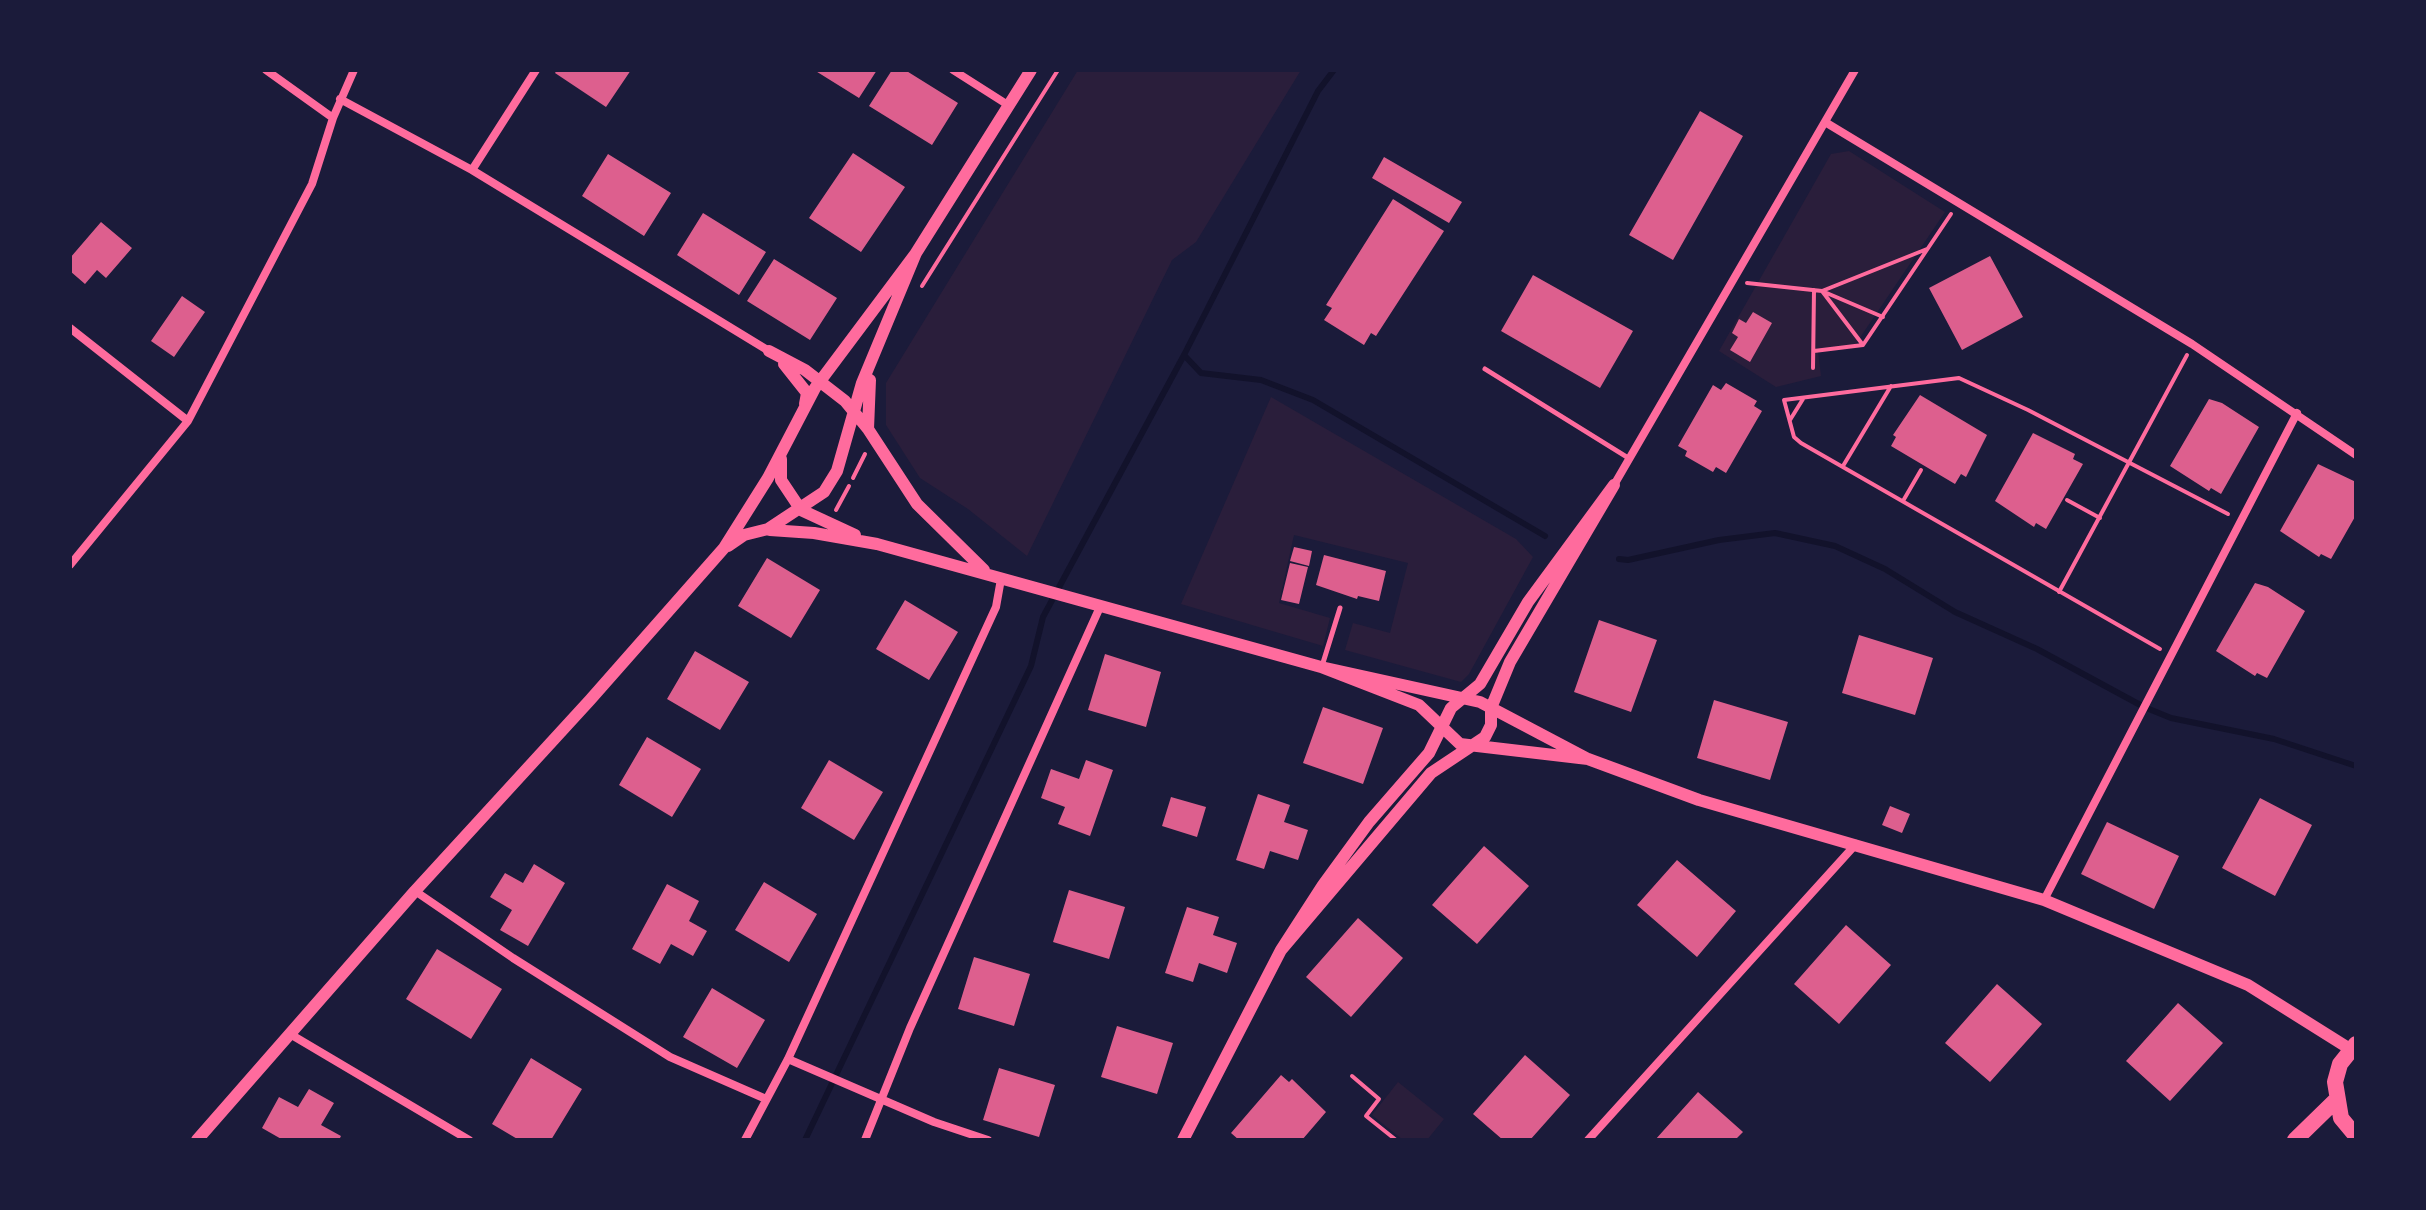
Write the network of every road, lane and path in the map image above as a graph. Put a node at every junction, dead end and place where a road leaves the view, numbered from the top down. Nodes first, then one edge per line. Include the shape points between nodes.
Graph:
1 (266, 70) edge
2 (354, 70) edge
3 (536, 70) edge
4 (953, 70) edge
5 (1031, 70) edge
6 (1058, 70) edge
7 (1855, 70) edge
8 (340, 99) junction
9 (1008, 105) junction
10 (333, 118) junction
11 (1825, 122) junction
12 (472, 170) junction
13 (1959, 203) junction
14 (1928, 248) junction
15 (916, 253) junction
16 (1733, 281) junction
17 (1814, 290) junction
18 (1822, 291) junction
19 (916, 296) dead end
20 (1883, 317) junction
21 (70, 328) edge
22 (2192, 344) junction
23 (1863, 345) junction
24 (769, 351) junction
25 (1813, 351) junction
26 (874, 352) junction
27 (1813, 368) dead end
28 (1485, 369) dead end
29 (820, 381) junction
30 (1891, 386) junction
31 (1804, 397) junction
32 (804, 410) junction
33 (855, 412) junction
34 (2297, 413) junction
35 (1790, 420) junction
36 (188, 421) junction
37 (868, 429) junction
38 (782, 452) junction
39 (2356, 455) edge
40 (1630, 459) junction
41 (2130, 463) junction
42 (1843, 466) junction
43 (1921, 470) dead end
44 (1614, 485) junction
45 (2067, 500) dead end
46 (1903, 501) junction
47 (801, 510) junction
48 (2100, 518) junction
49 (2241, 521) junction
50 (768, 529) junction
51 (877, 544) junction
52 (724, 548) junction
53 (70, 565) edge
54 (1001, 579) junction
55 (2059, 592) junction
56 (1100, 607) junction
57 (1340, 608) dead end
58 (2171, 655) junction
59 (1321, 667) junction
60 (1460, 697) junction
61 (1491, 708) junction
62 (1440, 728) junction
63 (1471, 745) junction
64 (1588, 759) junction
65 (1856, 844) junction
66 (415, 891) junction
67 (2044, 900) junction
68 (1281, 950) junction
69 (290, 1034) junction
70 (2353, 1046) edge
71 (788, 1059) junction
72 (1352, 1076) dead end
73 (881, 1098) junction
74 (766, 1099) junction
75 (2335, 1101) junction
76 (2356, 1136) edge
77 (197, 1140) edge
78 (469, 1140) edge
79 (745, 1140) edge
80 (865, 1140) edge
81 (988, 1140) edge
82 (1183, 1140) edge
83 (1396, 1140) edge
84 (1588, 1140) edge
85 (2295, 1140) edge

1 - 10 street
2 - 8 street
3 - 12 street
4 - 9 street
5 - 9 street
6 - 19 path
7 - 11 street
8 - 10 street
8 - 12 street
9 - 15 street
10 - 36 street via 312,184
11 - 13 street
11 - 16 street
12 - 24 street
13 - 14 path
13 - 22 street
14 - 18 path
14 - 20 path
15 - 26 street
15 - 29 street
16 - 17 path
16 - 40 street
17 - 18 path
17 - 25 path
18 - 20 path
18 - 23 path
20 - 23 path
21 - 36 street
22 - 34 street
22 - 41 path
23 - 25 path
24 - 29 street
24 - 32 street via 801,381 807,393
25 - 27 path
26 - 33 street
26 - 37 street
28 - 40 lane
29 - 32 street
29 - 33 street
30 - 31 path
30 - 41 path via 1951,378 1970,382
30 - 42 path
31 - 35 path
31 - 35 path via 1784,400
32 - 38 street
33 - 37 street
33 - 47 street via 837,471 824,492
34 - 39 street
34 - 49 street
35 - 42 path via 1794,437
36 - 53 street
37 - 54 street via 917,504 977,566
38 - 47 street via 781,480
38 - 52 street
40 - 44 street
41 - 48 path
41 - 49 path
42 - 46 path
43 - 46 path
44 - 60 street via 1528,602 1480,684
44 - 61 street via 1510,662
45 - 48 path
46 - 55 path
47 - 50 street
47 - 51 street
48 - 55 path
49 - 58 street
50 - 51 street
50 - 52 street via 744,535
51 - 54 street
52 - 66 street
54 - 56 street
54 - 71 street via 996,607
55 - 58 path
56 - 59 street
56 - 73 street
57 - 59 lane
58 - 67 street
59 - 60 street
59 - 62 street via 1419,705
60 - 61 street
60 - 62 street
61 - 63 street via 1485,737
61 - 64 street
62 - 63 street via 1460,744
62 - 68 street via 1429,753 1369,822
63 - 64 street
63 - 68 street via 1431,773
64 - 65 street via 1699,800
65 - 67 street
65 - 84 street
66 - 69 street
66 - 74 street via 670,1057
67 - 70 street via 2248,985
68 - 82 street
69 - 77 street
69 - 78 street
70 - 75 main road via 2337,1073
71 - 73 street
71 - 74 street
72 - 83 path via 1379,1099 1366,1116
73 - 80 street
73 - 81 street
74 - 79 street
75 - 76 main road
75 - 85 main road

